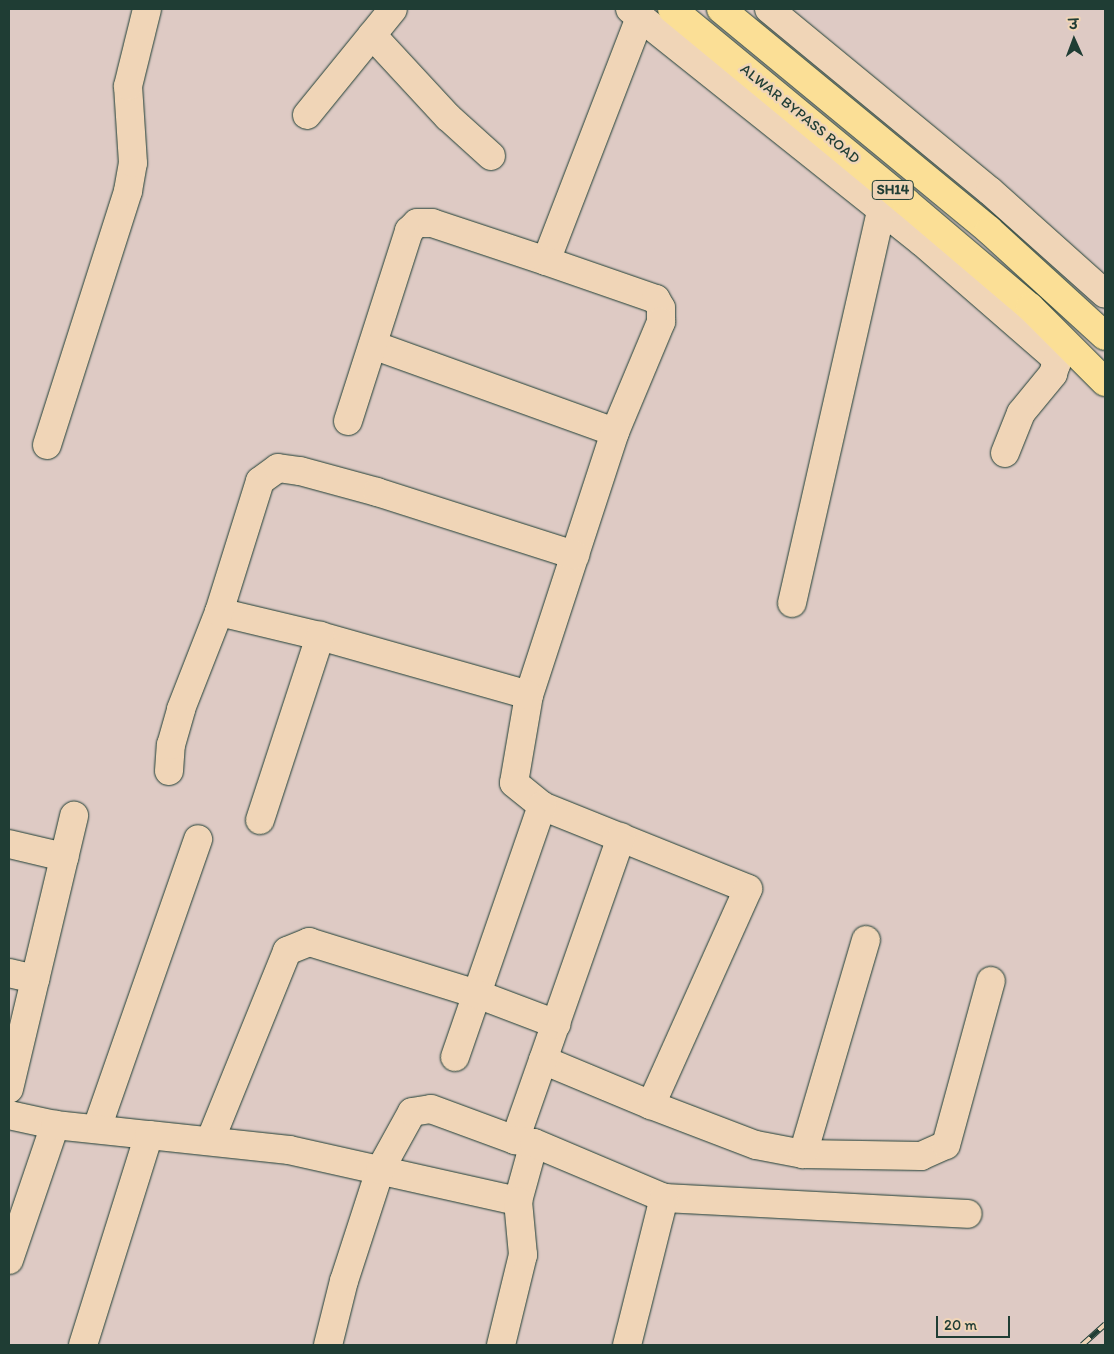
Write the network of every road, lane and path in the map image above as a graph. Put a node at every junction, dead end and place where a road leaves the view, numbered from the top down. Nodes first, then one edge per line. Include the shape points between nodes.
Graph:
1 (147, 9) edge
2 (393, 9) edge
3 (672, 9) edge
4 (721, 9) edge
5 (769, 9) edge
6 (635, 24) edge
7 (372, 35) junction
8 (307, 116) dead end
9 (491, 156) dead end
10 (877, 226) junction
11 (546, 261) junction
12 (1105, 294) edge
13 (1105, 336) edge
14 (373, 345) junction
15 (1105, 382) edge
16 (348, 421) dead end
17 (615, 432) junction
18 (47, 445) dead end
19 (1005, 453) dead end
20 (575, 555) junction
21 (792, 603) dead end
22 (219, 612) junction
23 (320, 636) junction
24 (529, 695) junction
25 (169, 771) dead end
26 (542, 806) junction
27 (74, 816) dead end
28 (260, 820) dead end
29 (621, 837) junction
30 (198, 838) dead end
31 (9, 844) edge
32 (64, 857) junction
33 (866, 940) dead end
34 (9, 973) edge
35 (35, 978) junction
36 (991, 981) dead end
37 (477, 994) junction
38 (556, 1024) junction
39 (455, 1058) dead end
40 (543, 1060) junction
41 (9, 1089) edge
42 (651, 1105) junction
43 (9, 1115) edge
44 (55, 1125) junction
45 (97, 1128) junction
46 (149, 1135) junction
47 (210, 1141) junction
48 (524, 1142) junction
49 (803, 1154) junction
50 (380, 1170) junction
51 (664, 1198) junction
52 (518, 1201) junction
53 (968, 1214) dead end
54 (9, 1260) edge
55 (83, 1345) edge
56 (328, 1345) edge
57 (501, 1345) edge
58 (627, 1345) edge

1 - 18 street via 128,86 133,164 128,191
2 - 7 street
3 - 15 main road, ALWAR BYPASS ROAD / SH14 via 1030,307
4 - 13 main road, ALWAR BYPASS ROAD / SH14 via 989,230
5 - 12 street via 990,190
6 - 10 street
6 - 11 street
7 - 8 street
7 - 9 street via 448,117
10 - 19 street via 922,242 1053,356 1056,364 1053,374 1021,412
10 - 21 street
11 - 14 street via 432,223 417,223 409,231
11 - 17 street via 656,300 661,308 661,322
14 - 16 street
14 - 17 street
17 - 20 street
20 - 22 street via 377,492 278,468 260,481
20 - 24 street
22 - 23 street
22 - 25 street via 181,709 171,745
23 - 24 street
23 - 28 street
24 - 26 street via 514,784
26 - 29 street
26 - 37 street
27 - 32 street
29 - 38 street
29 - 42 street via 748,889
30 - 45 street
31 - 32 street
32 - 35 street
33 - 49 street
34 - 35 street
35 - 41 street
36 - 49 street via 946,1145 921,1156
37 - 38 street
37 - 39 street
37 - 47 street via 309,942 287,951
38 - 40 street
40 - 42 street
40 - 48 street
42 - 49 street via 756,1146
43 - 44 street
44 - 45 street
44 - 54 street
45 - 46 street
46 - 47 street
46 - 55 street
47 - 50 street via 289,1150
48 - 50 street via 431,1109 412,1112
48 - 51 street
48 - 52 street
50 - 52 street
50 - 56 street via 344,1281
51 - 53 street
51 - 58 street
52 - 57 street via 523,1255

